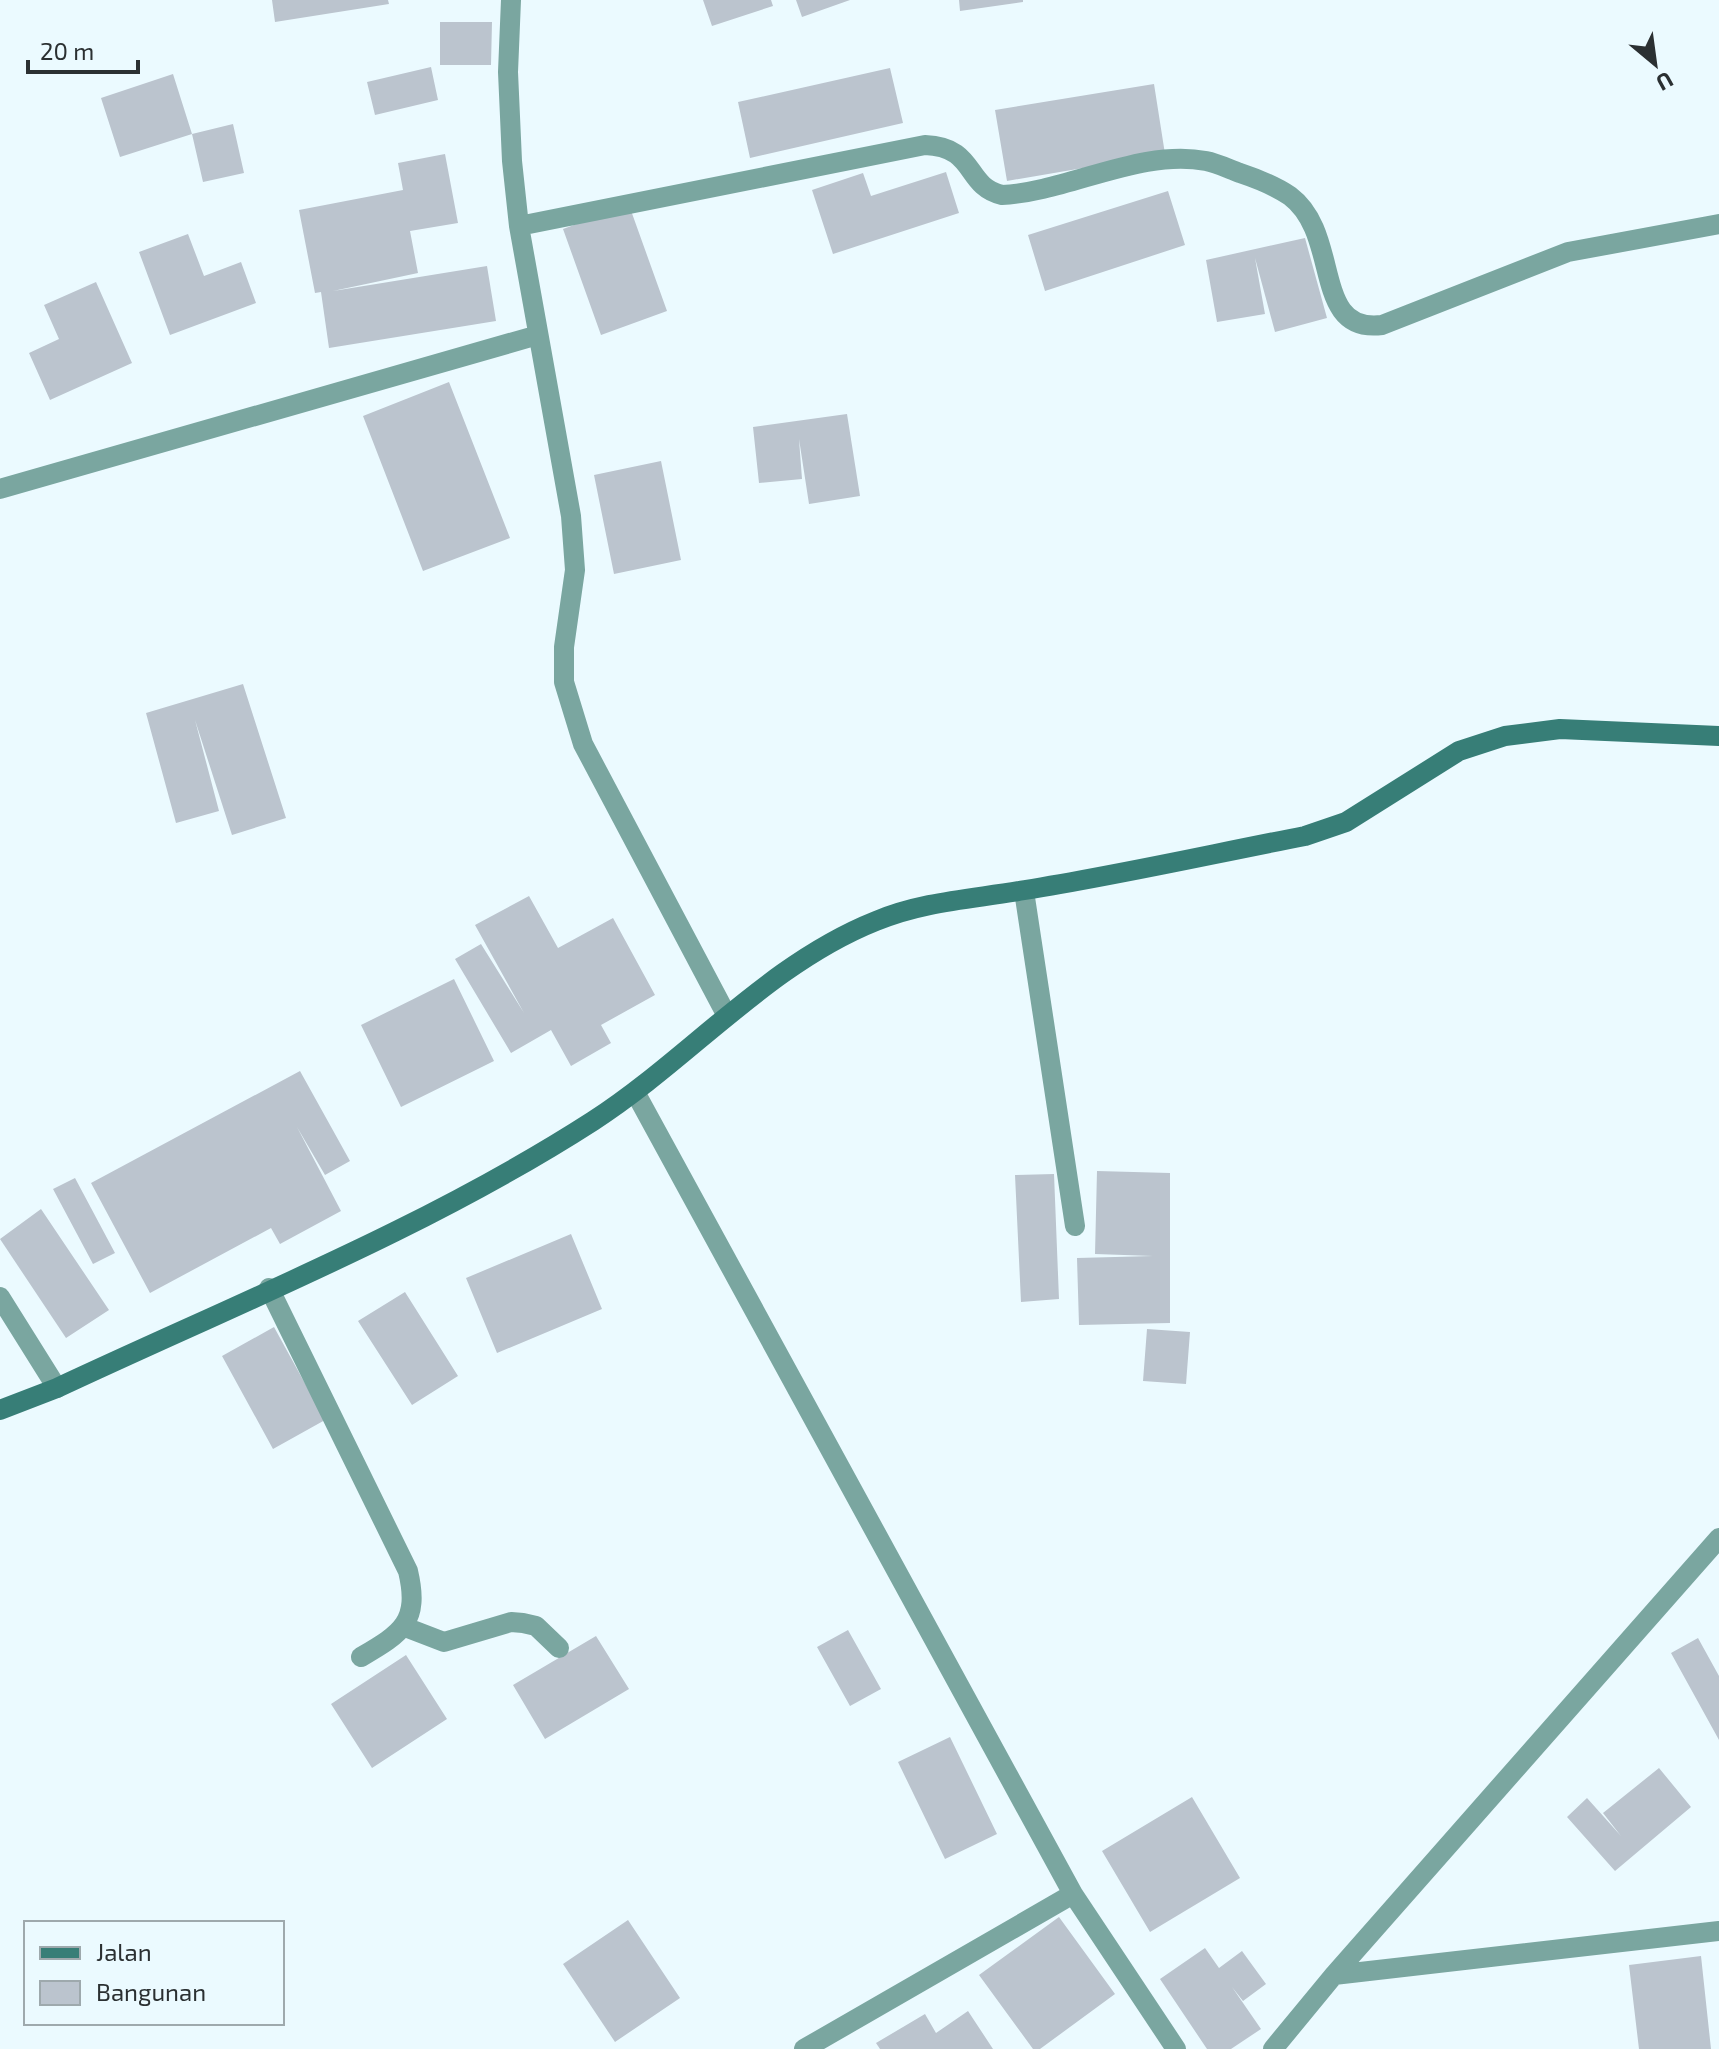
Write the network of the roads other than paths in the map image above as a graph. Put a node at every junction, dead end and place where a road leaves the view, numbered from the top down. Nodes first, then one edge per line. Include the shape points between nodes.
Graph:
1 (511, 0) edge
2 (1719, 224) edge
3 (519, 226) junction
4 (538, 335) junction
5 (0, 489) edge
6 (1719, 736) edge
7 (1024, 891) junction
8 (727, 1016) junction
9 (635, 1092) junction
10 (1075, 1226) dead end
11 (269, 1288) junction
12 (0, 1297) edge
13 (57, 1388) junction
14 (0, 1410) edge
15 (1719, 1538) edge
16 (405, 1627) junction
17 (559, 1648) dead end
18 (361, 1657) dead end
19 (1073, 1894) junction
20 (1719, 1931) edge
21 (1334, 1975) junction
22 (804, 2049) edge
23 (1176, 2049) edge
24 (1273, 2049) edge

1 - 3 street via 508,72
2 - 3 street via 1568,252 1368,327 1345,318 1337,306 1321,240 1304,208 1269,183 1206,161 1158,161 1002,195 978,181 961,155 940,145 925,145
3 - 4 street
4 - 5 street
4 - 8 street via 572,530 575,570 564,647 571,714
6 - 7 street via 1560,729 1505,736 1459,751 1346,822 1305,836
7 - 8 street via 921,904 865,925 814,952
7 - 10 street
8 - 9 street
9 - 11 street via 554,1144 403,1226
9 - 19 street
11 - 13 street
11 - 16 street via 408,1571 412,1609
12 - 13 street
13 - 14 street
15 - 21 street
16 - 17 street via 444,1642 523,1623 536,1626
16 - 18 street
19 - 22 street
19 - 23 street
20 - 21 street
21 - 24 street

